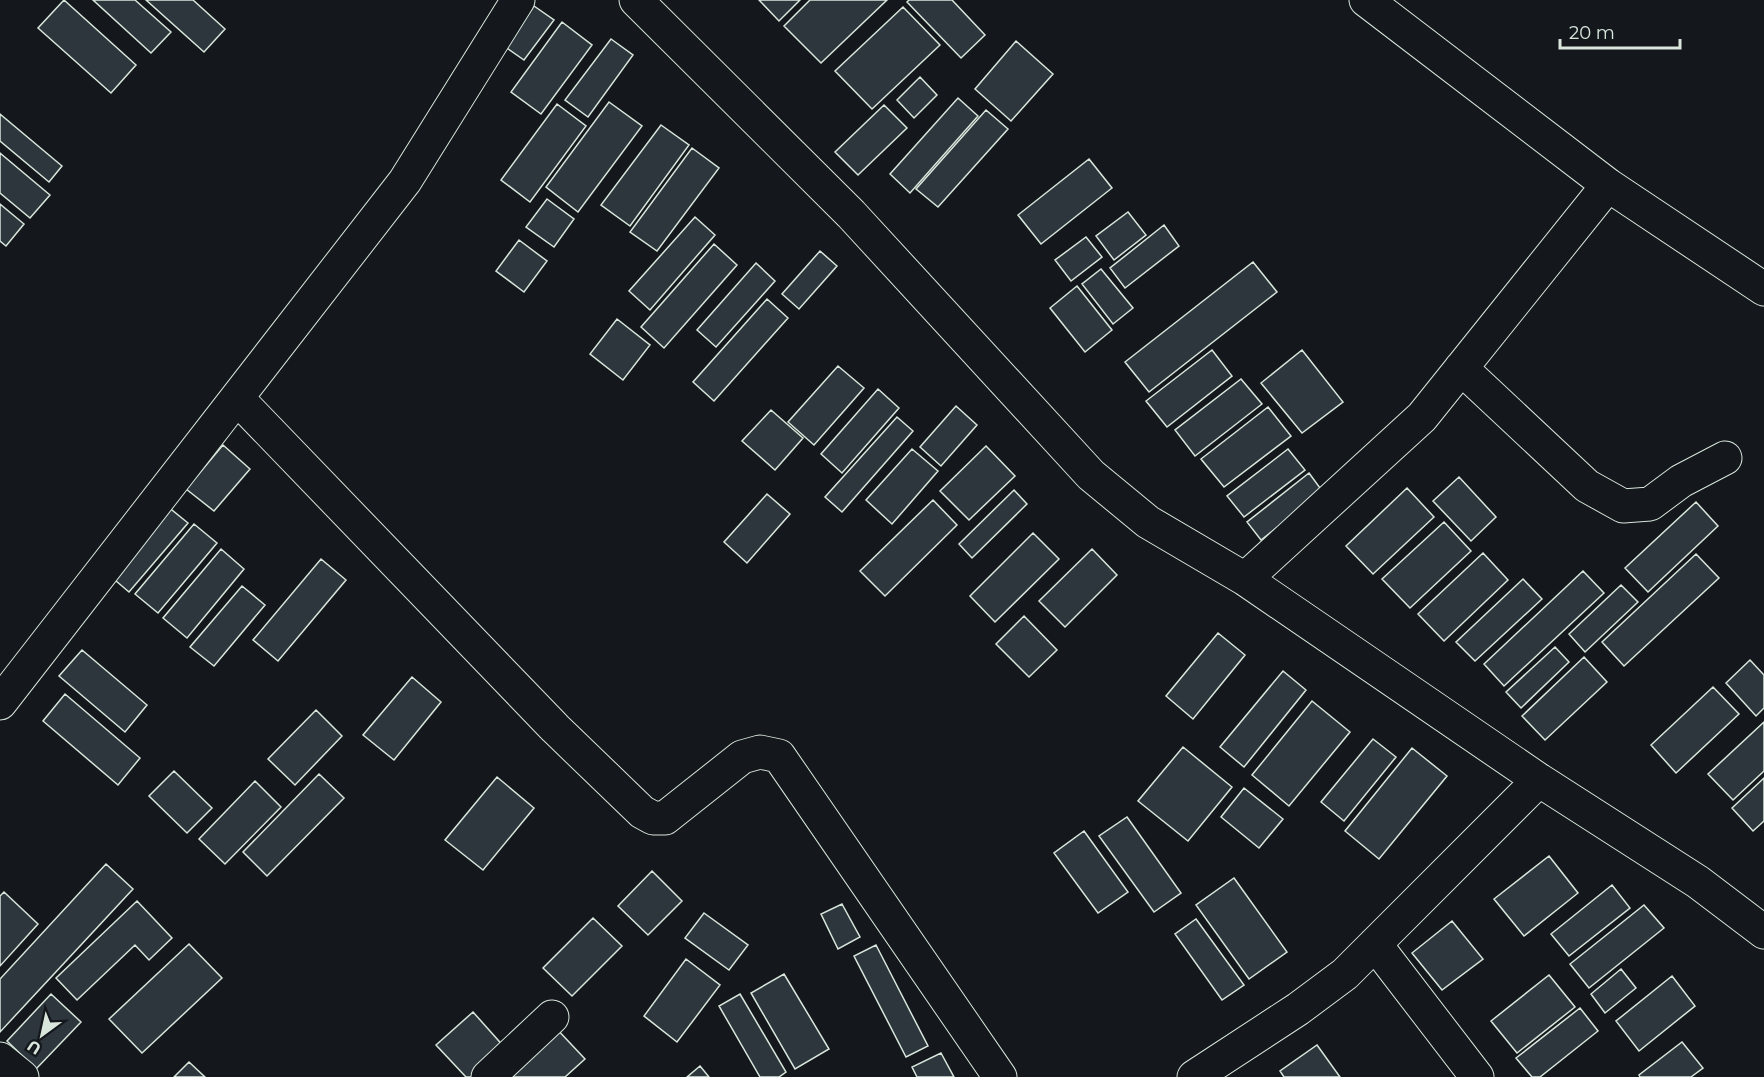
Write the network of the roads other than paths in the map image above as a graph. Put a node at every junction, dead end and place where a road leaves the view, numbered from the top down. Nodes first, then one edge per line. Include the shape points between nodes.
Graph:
1 (518, 0) edge
2 (636, 0) edge
3 (1366, 0) edge
4 (1608, 185) junction
5 (1764, 289) edge
6 (1461, 368) junction
7 (237, 398) junction
8 (1725, 459) dead end
9 (1245, 579) junction
10 (0, 703) edge
11 (1539, 780) junction
12 (1764, 932) edge
13 (1374, 944) junction
14 (552, 1017) dead end
15 (0, 1059) edge
16 (22, 1077) edge
17 (488, 1077) edge
18 (1000, 1077) edge
19 (1194, 1077) edge
20 (1477, 1077) edge

1 - 7 street via 405,181
2 - 9 street via 851,214 1091,475 1148,522
3 - 4 street
4 - 5 street
4 - 6 street
6 - 8 street via 1587,486 1623,506 1650,504 1681,481
6 - 9 street via 1422,417
7 - 10 street
7 - 18 street via 555,728 642,812 653,818 665,818 742,757 760,752 779,756
9 - 11 street
11 - 12 street via 1698,882
11 - 13 street
13 - 19 street via 1345,974 1317,995
13 - 20 street
14 - 17 street
15 - 16 street

